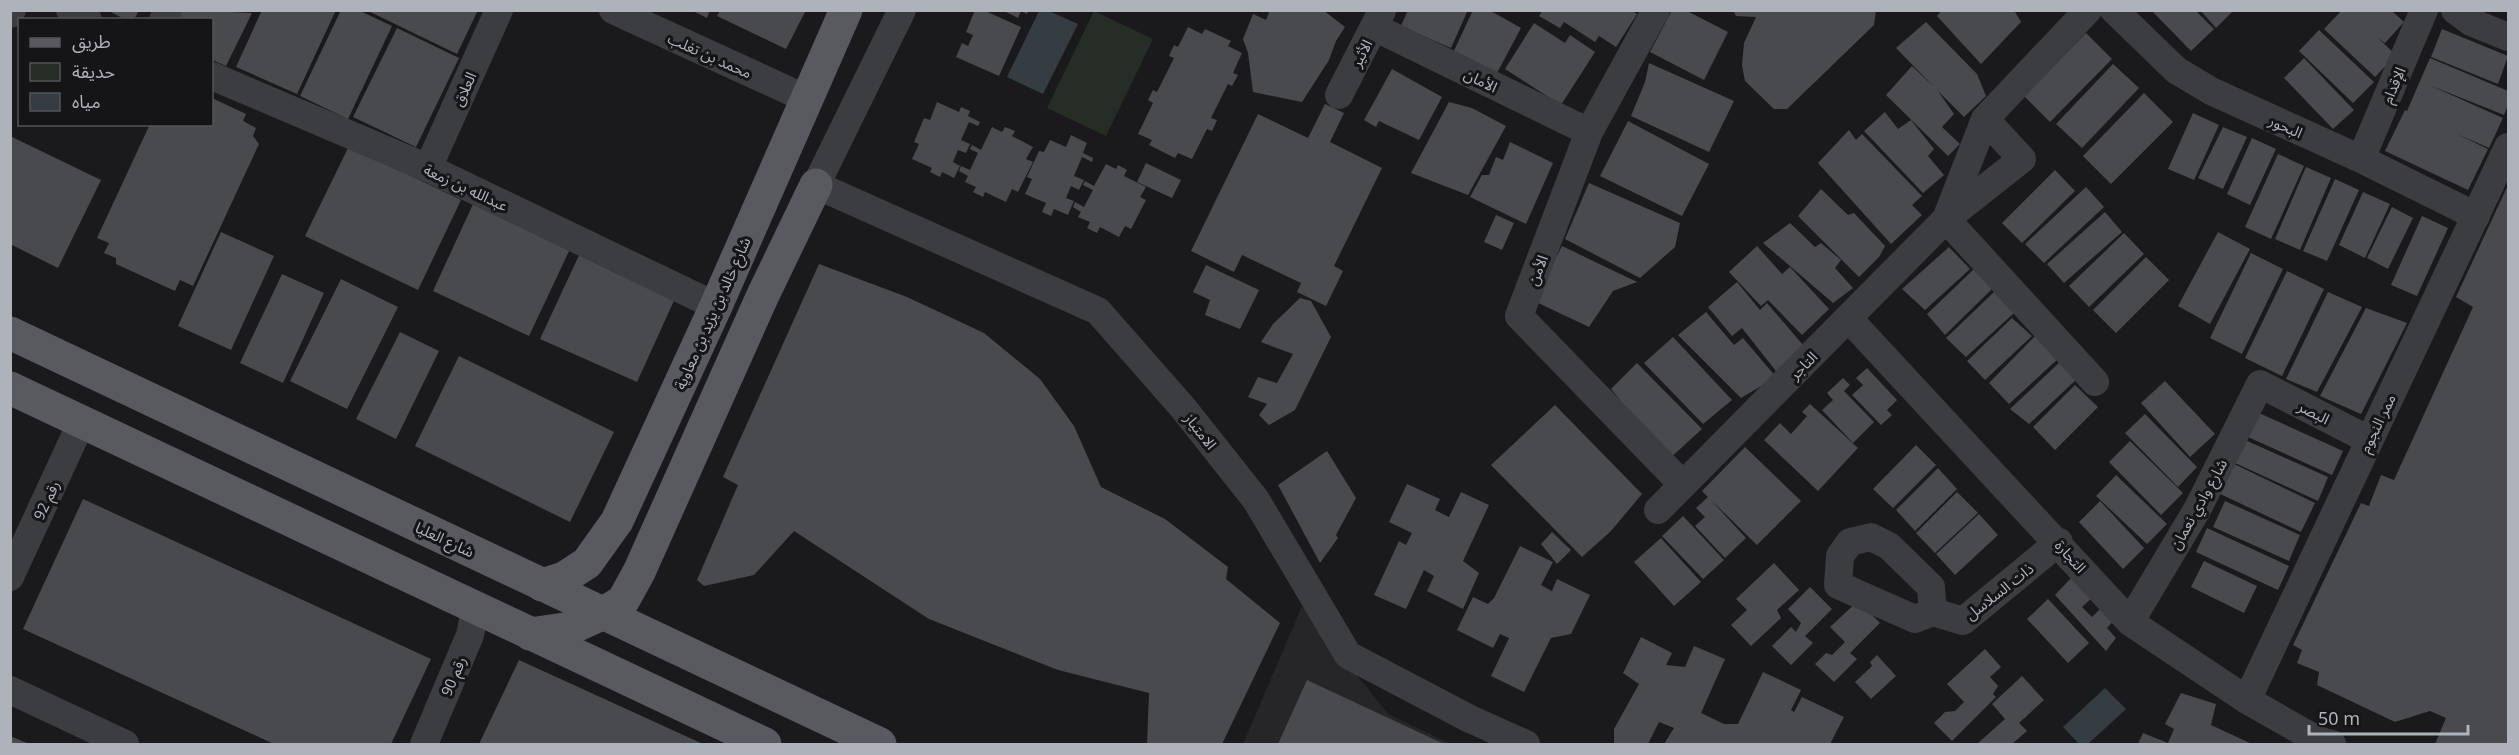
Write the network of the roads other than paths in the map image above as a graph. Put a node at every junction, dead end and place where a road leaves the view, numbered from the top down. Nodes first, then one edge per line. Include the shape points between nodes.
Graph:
1 (70, 10) edge
2 (499, 10) edge
3 (613, 10) edge
4 (846, 10) edge
5 (902, 10) edge
6 (1656, 10) edge
7 (2088, 10) edge
8 (2114, 10) edge
9 (2424, 10) edge
10 (2455, 10) edge
11 (84, 18) edge
12 (1378, 19) edge
13 (2508, 37) edge
14 (213, 76) edge
15 (1339, 95) dead end
16 (807, 99) junction
17 (1985, 119) junction
18 (1589, 132) junction
19 (2508, 147) edge
20 (2361, 159) junction
21 (428, 168) junction
22 (816, 185) junction
23 (2476, 216) junction
24 (1946, 219) junction
25 (716, 306) junction
26 (1849, 319) junction
27 (10, 333) edge
28 (2095, 382) dead end
29 (2260, 384) joint
30 (10, 388) edge
31 (81, 423) junction
32 (2369, 440) junction
33 (1683, 485) junction
34 (1658, 510) dead end
35 (617, 521) junction
36 (652, 540) junction
37 (2059, 542) junction
38 (10, 577) edge
39 (542, 585) junction
40 (476, 606) junction
41 (1933, 612) dead end
42 (602, 614) junction
43 (2130, 622) junction
44 (530, 634) junction
45 (10, 690) edge
46 (2247, 700) junction
47 (125, 744) edge
48 (424, 744) edge
49 (765, 744) edge
50 (880, 744) edge
51 (1526, 744) edge
52 (2332, 744) edge

1 - 11 street
2 - 21 street, العلاق
3 - 16 street, محمد بن تغلب
4 - 16 main road, شارع خالد بن يزيد بن معاوية
5 - 22 street
6 - 18 street, الأمن
7 - 17 street, التاجر
8 - 20 street, البحور via 2176,70 2211,91
9 - 20 street, الإقدام
10 - 13 street via 2471,22
12 - 15 street, الأثير
12 - 18 street, الأمان
14 - 21 street, عبدالله بن زمعة
16 - 25 main road, شارع خالد بن يزيد بن معاوية
17 - 24 street, التاجر
17 - 24 street, التاجر via 2022,159
18 - 33 street, الأمن via 1519,316
19 - 23 street, ممر النجوم
20 - 23 street, البحور
21 - 25 street, عبدالله بن زمعة
22 - 36 main road
22 - 51 street, الامتياز via 1098,311 1184,409 1256,500 1348,655
23 - 32 street, ممر النجوم
24 - 26 street, التاجر
24 - 28 street
25 - 35 main road, شارع خالد بن يزيد بن معاوية
26 - 33 street, التاجر
26 - 37 street, التجارة
27 - 39 main road, شارع العليا
29 - 32 street, البصر
29 - 43 street, شارع وادي نعمان via 2198,508
30 - 31 main road
31 - 38 street, رقم 92
31 - 40 main road
32 - 46 street, ممر النجوم
33 - 34 street, التاجر
35 - 36 main road via 629,540
35 - 39 main road, شارع خالد بن يزيد بن معاوية via 587,563 564,578
36 - 42 main road via 623,601
37 - 41 street, ذات السلاسل via 1963,621
37 - 43 street, التجارة
39 - 42 main road, شارع العليا
40 - 44 main road
40 - 48 street, رقم 90 via 470,635
42 - 44 main road via 571,628
42 - 50 main road, شارع العليا
43 - 46 street, التجارة
44 - 49 main road
45 - 47 street
46 - 52 street, التجارة via 2317,740

